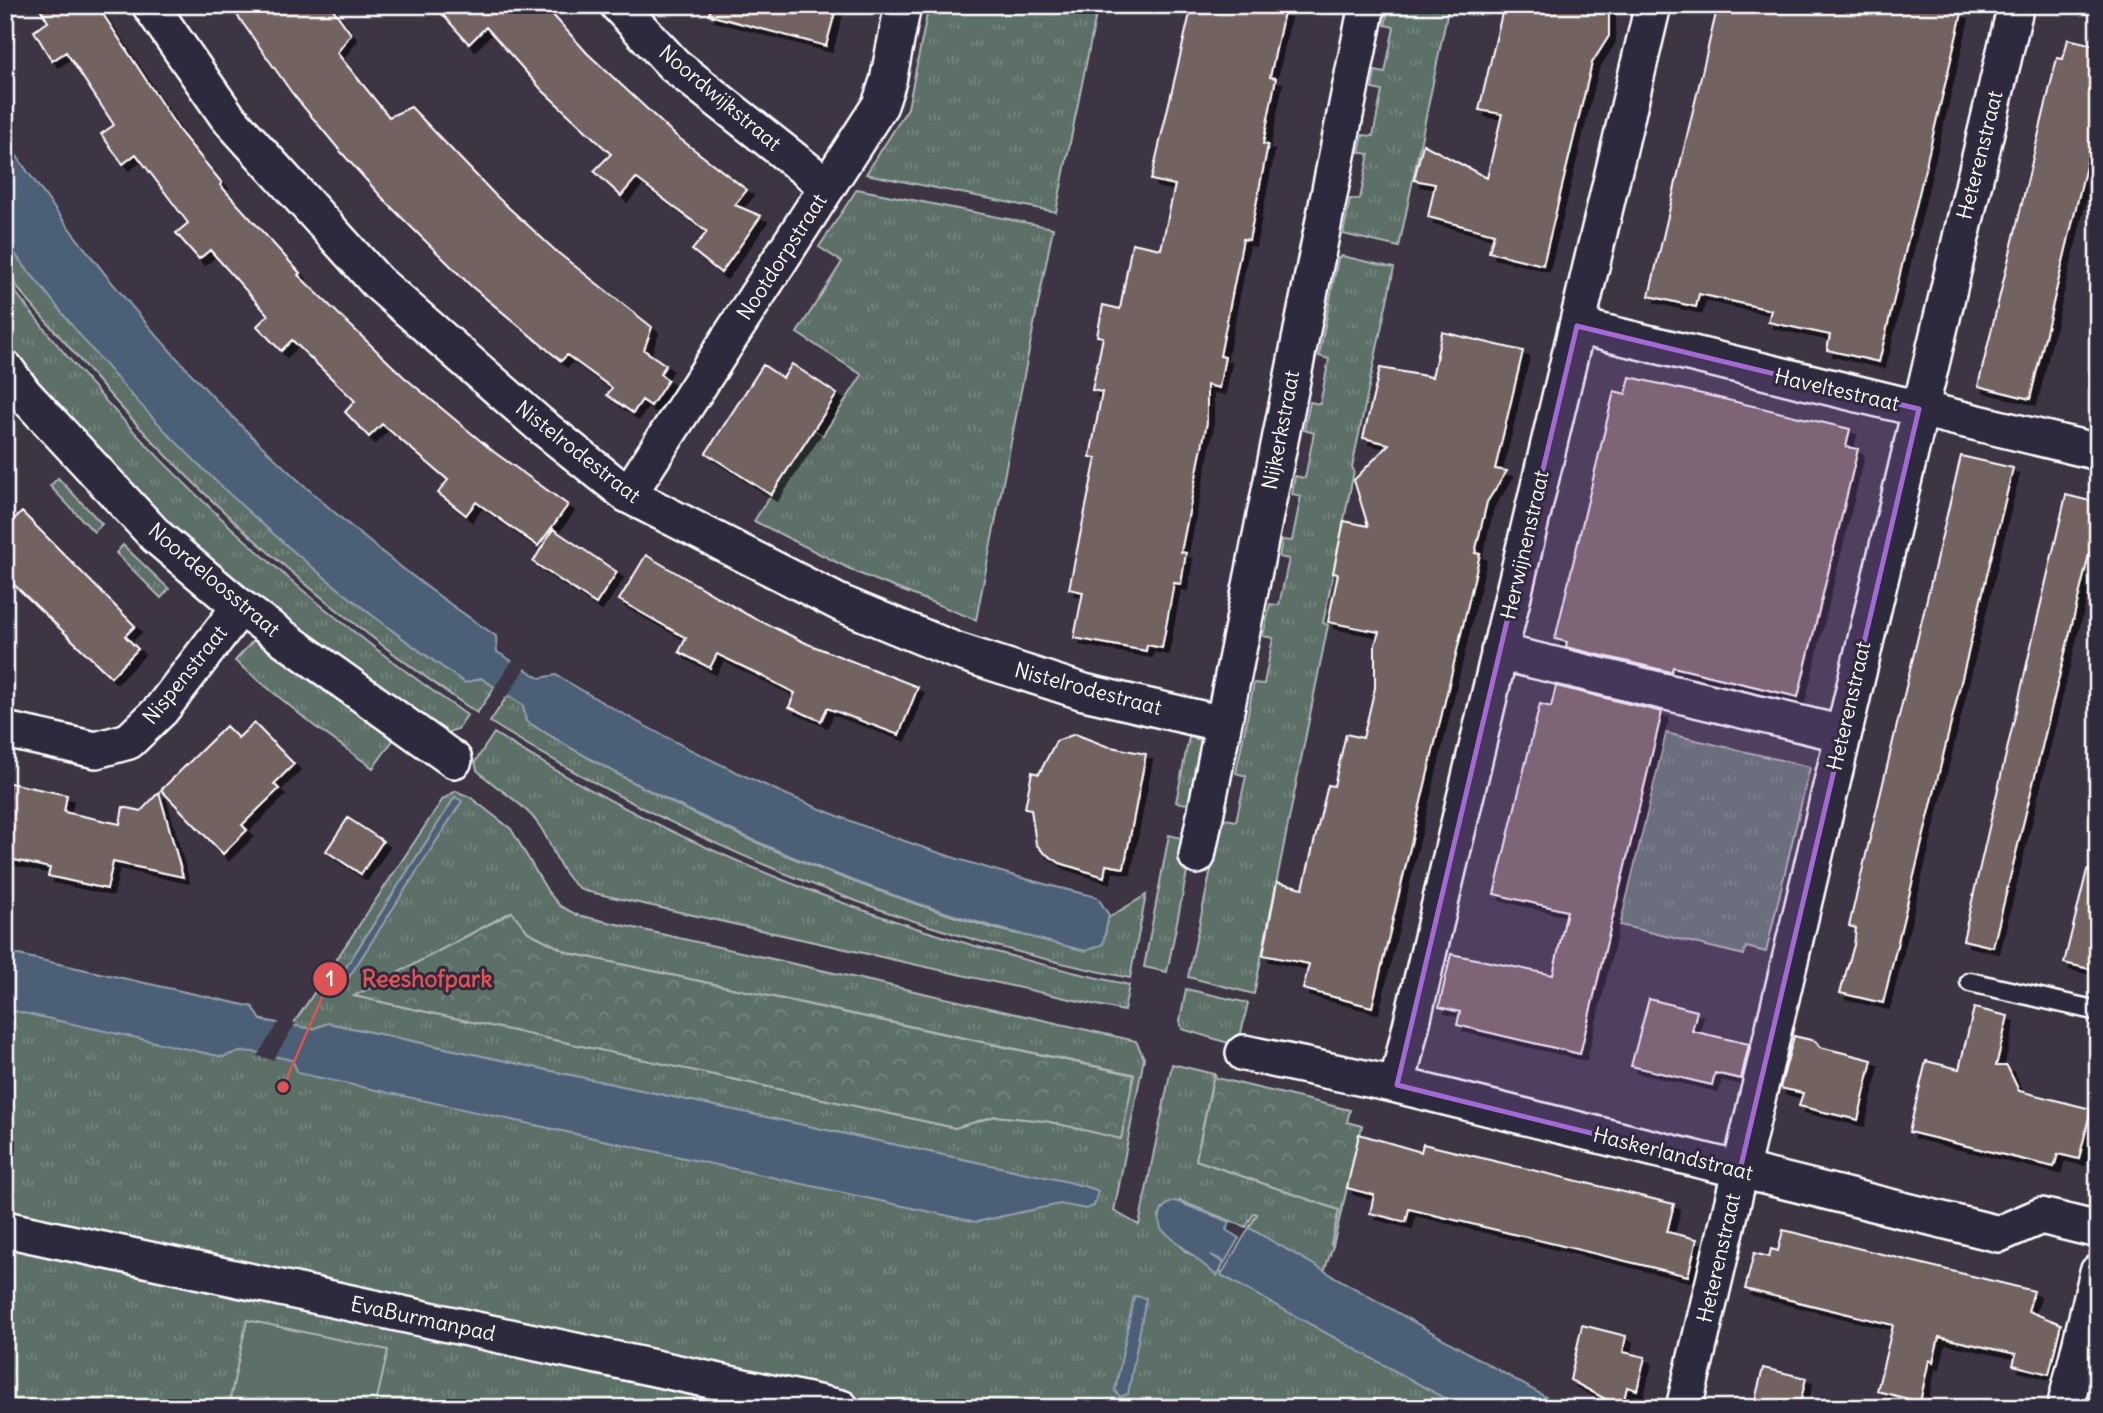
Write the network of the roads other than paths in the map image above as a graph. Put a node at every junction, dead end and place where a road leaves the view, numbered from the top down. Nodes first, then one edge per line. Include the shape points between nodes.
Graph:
1 (150, 5) edge
2 (618, 5) edge
3 (903, 5) edge
4 (1367, 5) edge
5 (1653, 5) edge
6 (2016, 5) edge
7 (827, 186) junction
8 (1577, 326) junction
9 (5, 368) edge
10 (1919, 409) junction
11 (2098, 453) edge
12 (628, 495) junction
13 (240, 607) junction
14 (1499, 652) junction
15 (1223, 724) junction
16 (5, 730) edge
17 (1843, 734) junction
18 (454, 760) dead end
19 (1197, 856) dead end
20 (1970, 982) dead end
21 (2098, 1011) edge
22 (1244, 1053) dead end
23 (1397, 1085) junction
24 (1740, 1170) junction
25 (5, 1229) edge
26 (2098, 1230) edge
27 (2098, 1272) edge
28 (841, 1408) edge
29 (1684, 1408) edge
30 (2065, 1408) edge

1 - 12 street, Nistelrodestraat via 228,116 377,282
2 - 7 street, Noordwijkstraat via 674,65
3 - 7 street, Nootdorpstraat via 880,105
4 - 15 street, Nijkerkstraat
5 - 8 street, Herwijnenstraat
6 - 10 street, Heterenstraat
7 - 12 street, Nootdorpstraat
8 - 10 street, Haveltestraat
8 - 14 street, Herwijnenstraat
9 - 13 street, Noordeloosstraat via 156,536
10 - 11 street, Haveltestraat
10 - 17 street, Heterenstraat
12 - 15 street, Nistelrodestraat via 840,603 954,650 1084,692
13 - 16 street, Nispenstraat via 161,710 129,741 96,750
13 - 18 street, Noordeloosstraat
14 - 17 street
14 - 23 street, Herwijnenstraat
15 - 19 street, Nijkerkstraat
17 - 24 street, Heterenstraat
20 - 21 lane
22 - 23 street, Haskerlandstraat
23 - 24 street, Haskerlandstraat
24 - 26 street, Haskerlandstraat via 1999,1234 2041,1216
24 - 29 street, Heterenstraat
25 - 28 street, EvaBurmanpad
27 - 30 street

